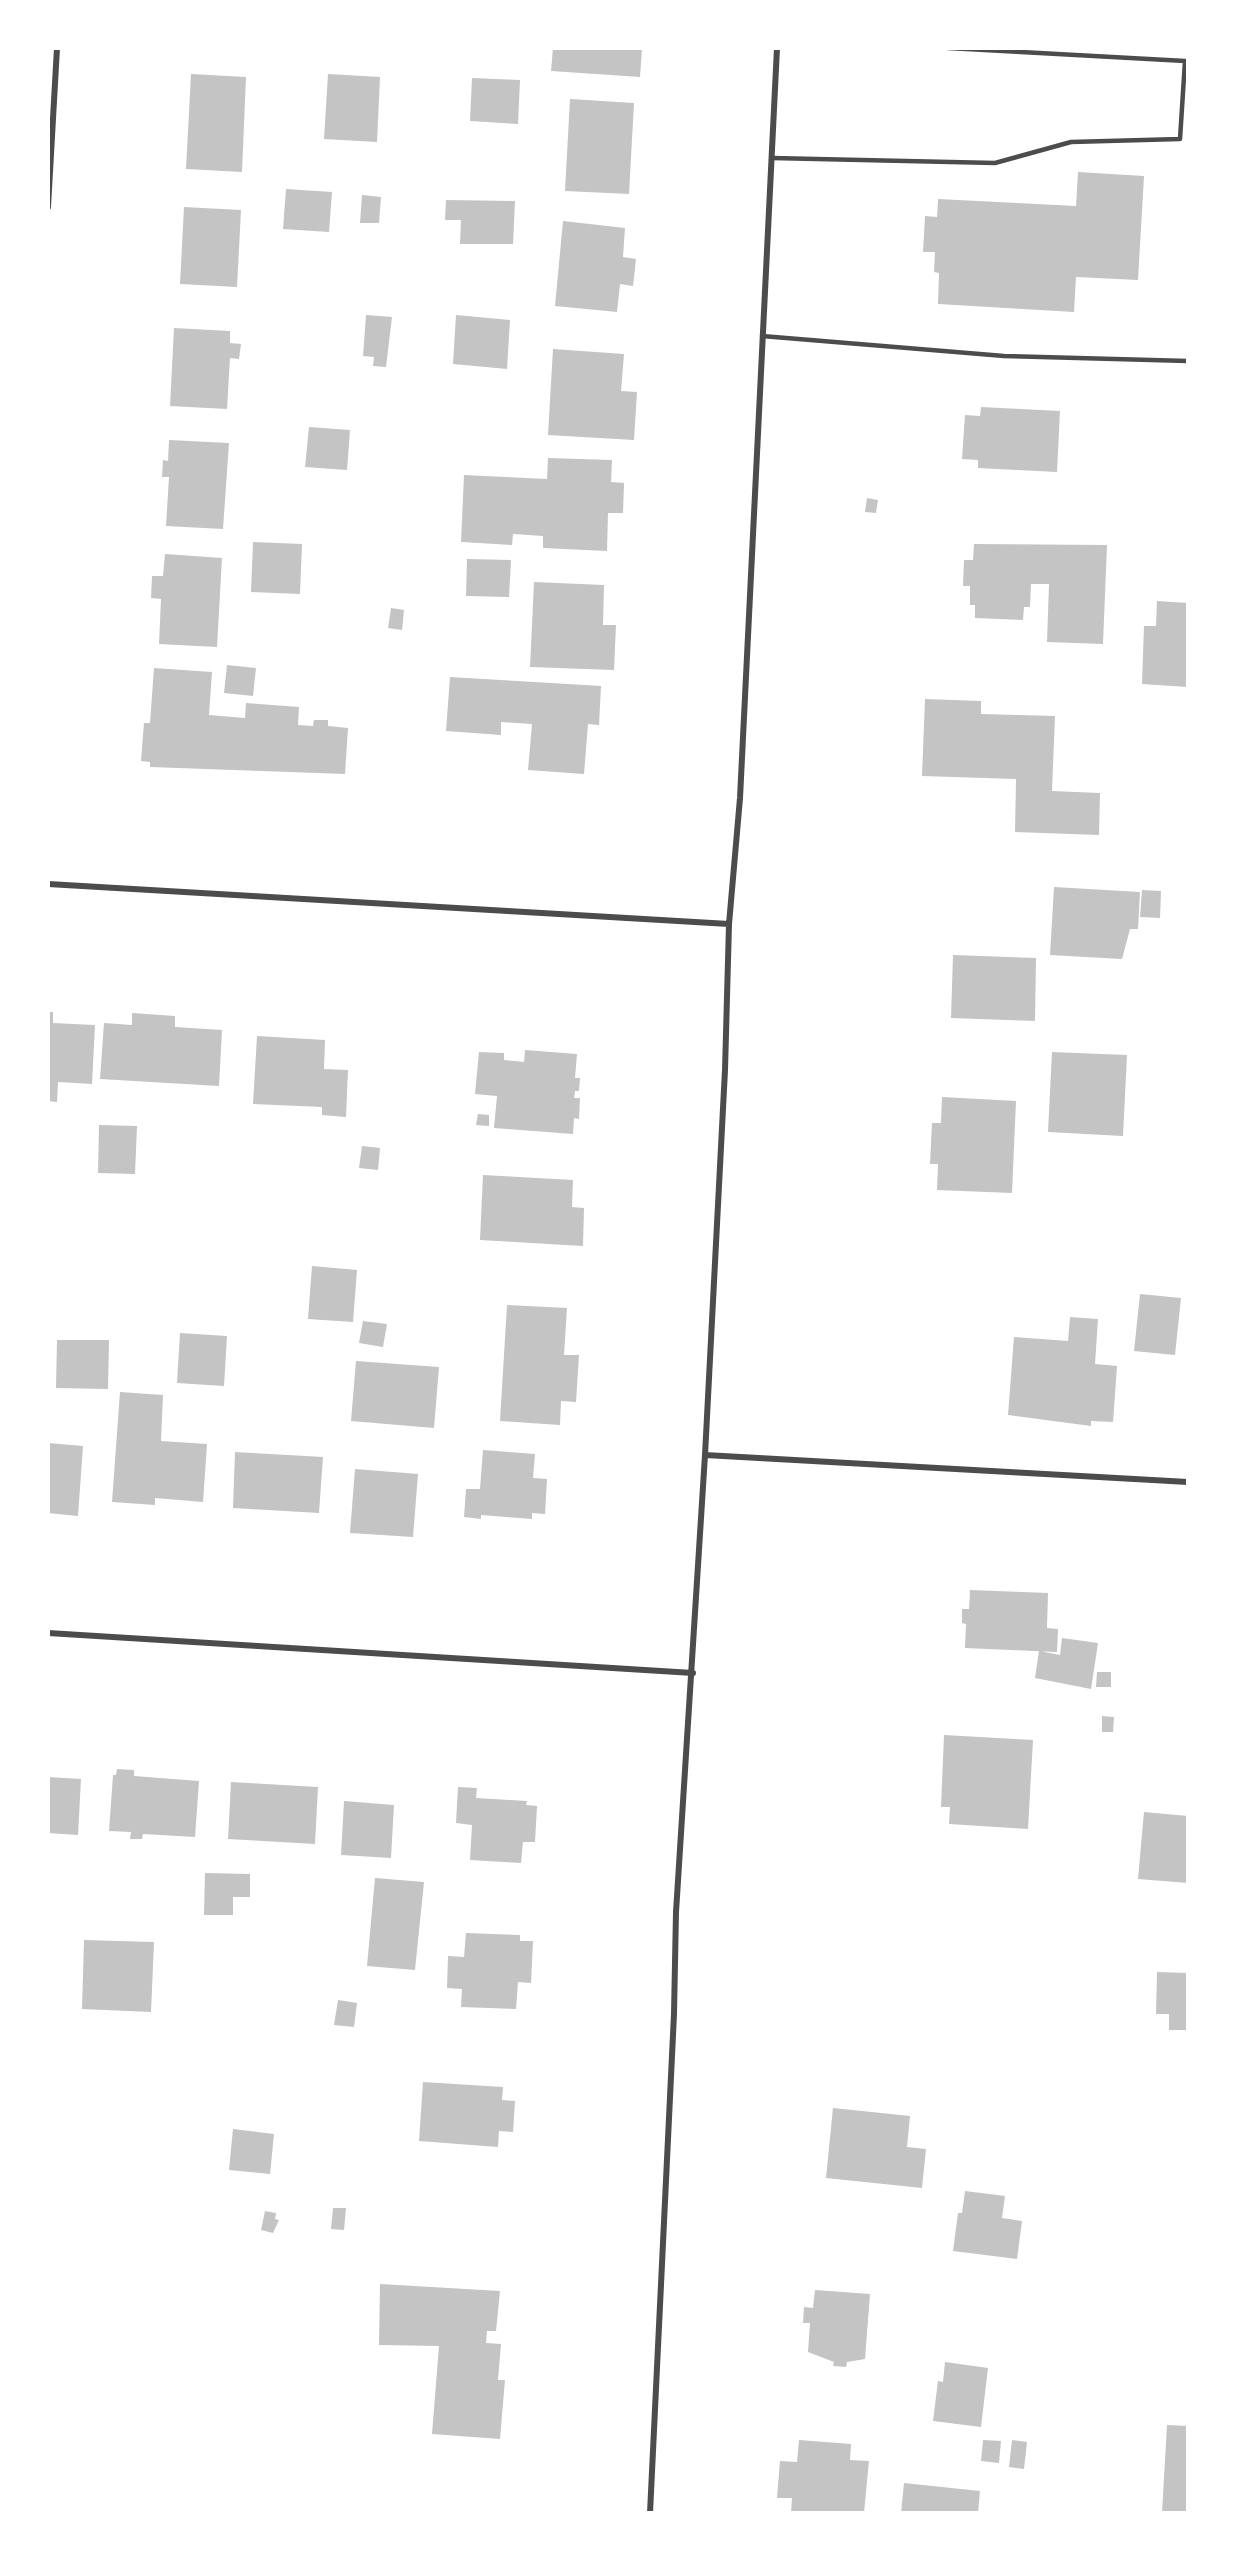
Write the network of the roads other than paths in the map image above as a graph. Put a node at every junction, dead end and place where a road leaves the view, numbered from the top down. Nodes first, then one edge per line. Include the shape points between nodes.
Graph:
1 (57, 48) edge
2 (777, 48) edge
3 (948, 48) edge
4 (1187, 61) edge
5 (772, 158) junction
6 (48, 207) edge
7 (762, 336) junction
8 (1188, 361) edge
9 (48, 884) edge
10 (729, 924) junction
11 (705, 1455) junction
12 (1188, 1482) edge
13 (48, 1633) edge
14 (693, 1673) junction
15 (650, 2513) edge

1 - 6 street
2 - 5 street
3 - 4 lane
4 - 5 lane via 1180,140 1071,142 995,163
5 - 7 street
7 - 8 lane via 1005,356
7 - 10 street via 740,798
9 - 10 street
10 - 11 street
11 - 12 street
11 - 14 street
13 - 14 street
14 - 15 street via 676,1912

